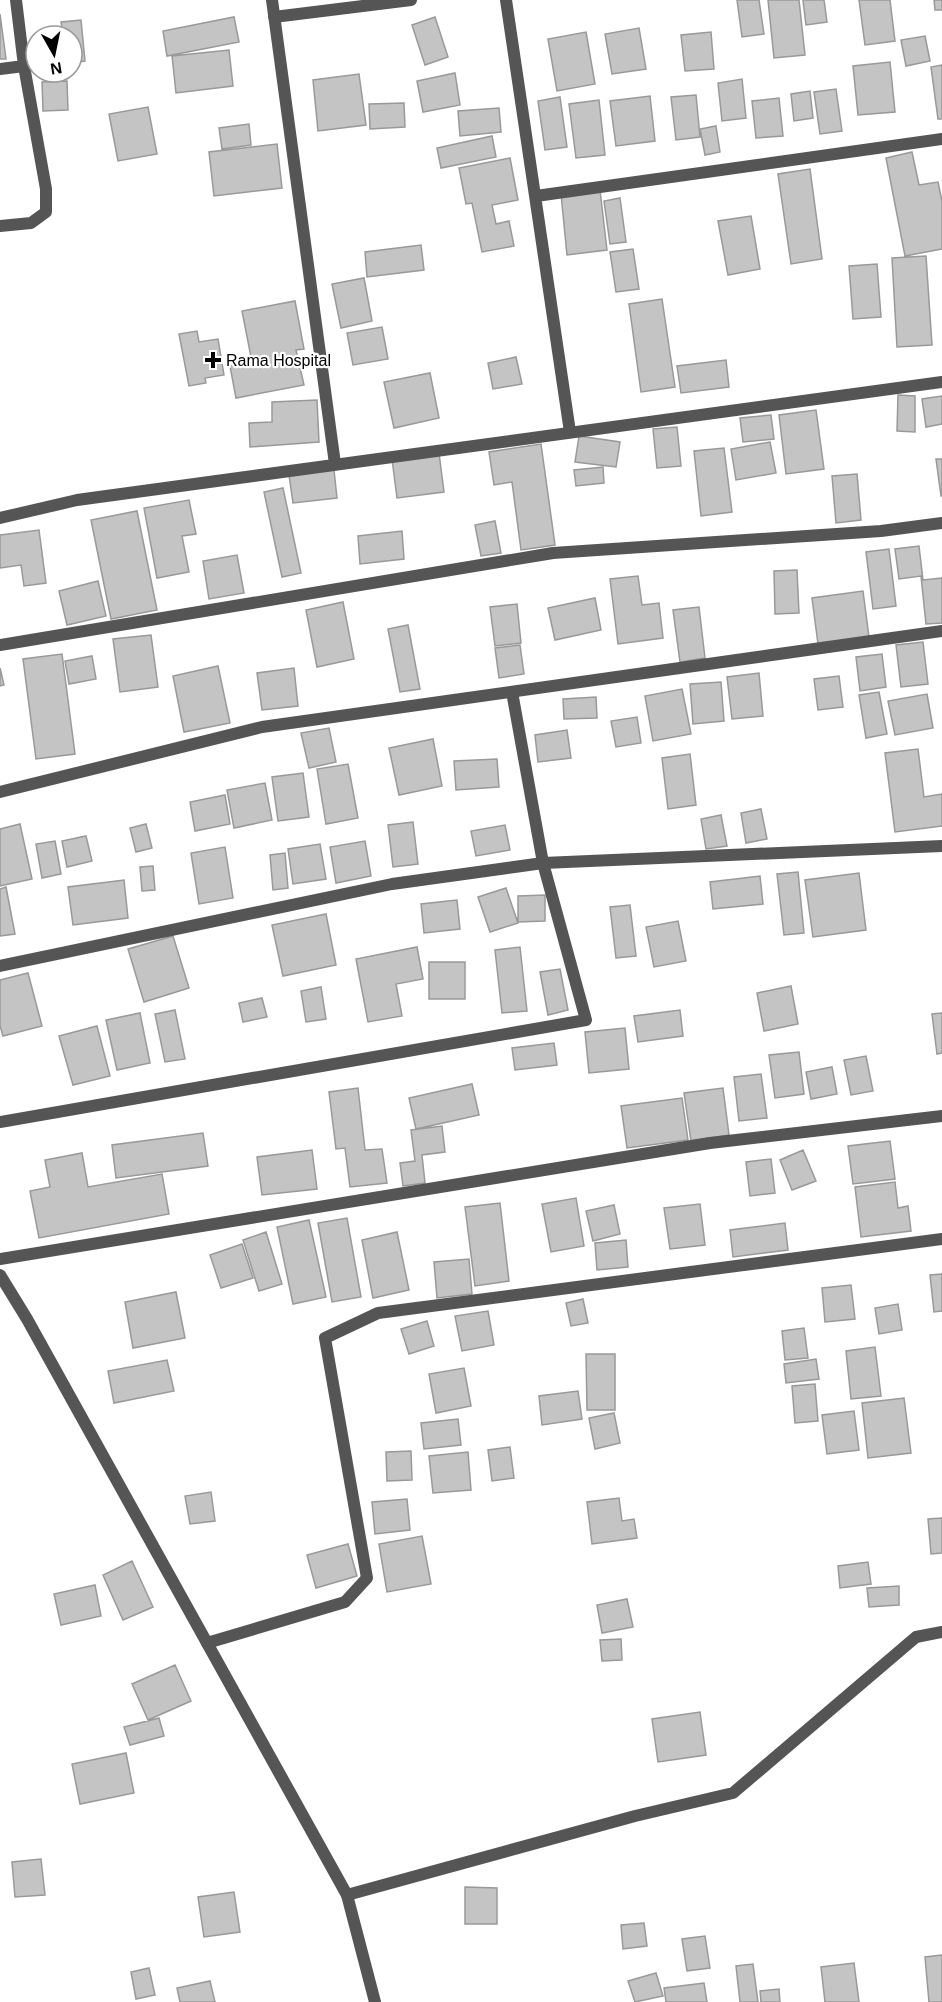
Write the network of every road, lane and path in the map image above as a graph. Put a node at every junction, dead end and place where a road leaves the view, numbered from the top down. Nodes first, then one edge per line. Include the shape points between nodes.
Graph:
1 (16, 0) edge
2 (272, 0) edge
3 (411, 0) edge
4 (506, 0) edge
5 (274, 17) junction
6 (24, 66) joint
7 (0, 69) edge
8 (27, 84) edge
9 (942, 139) edge
10 (536, 196) junction
11 (0, 226) edge
12 (942, 382) edge
13 (570, 432) junction
14 (335, 464) junction
15 (0, 518) edge
16 (942, 523) edge
17 (942, 631) edge
18 (0, 645) edge
19 (512, 692) junction
20 (0, 792) edge
21 (942, 846) edge
22 (543, 863) junction
23 (0, 966) edge
24 (942, 1116) edge
25 (0, 1122) edge
26 (942, 1239) edge
27 (0, 1259) edge
28 (0, 1275) edge
29 (942, 1632) edge
30 (207, 1643) junction
31 (347, 1895) junction
32 (375, 2002) edge

1 - 6 street
2 - 5 street
3 - 5 street
4 - 10 street
5 - 14 street
6 - 7 street
8 - 11 street via 46,189 46,212 31,223
9 - 10 street
10 - 13 street
12 - 13 street
13 - 14 street
14 - 15 street via 77,500
16 - 18 street via 881,531 553,553
17 - 19 street
19 - 20 street via 262,727
19 - 22 street
21 - 22 street
22 - 23 street via 392,884
22 - 25 street via 586,1020
24 - 27 street via 710,1143
26 - 30 street via 378,1313 325,1338 367,1578 345,1602
28 - 30 street
29 - 31 street via 916,1637 733,1793
30 - 31 street
31 - 32 street

